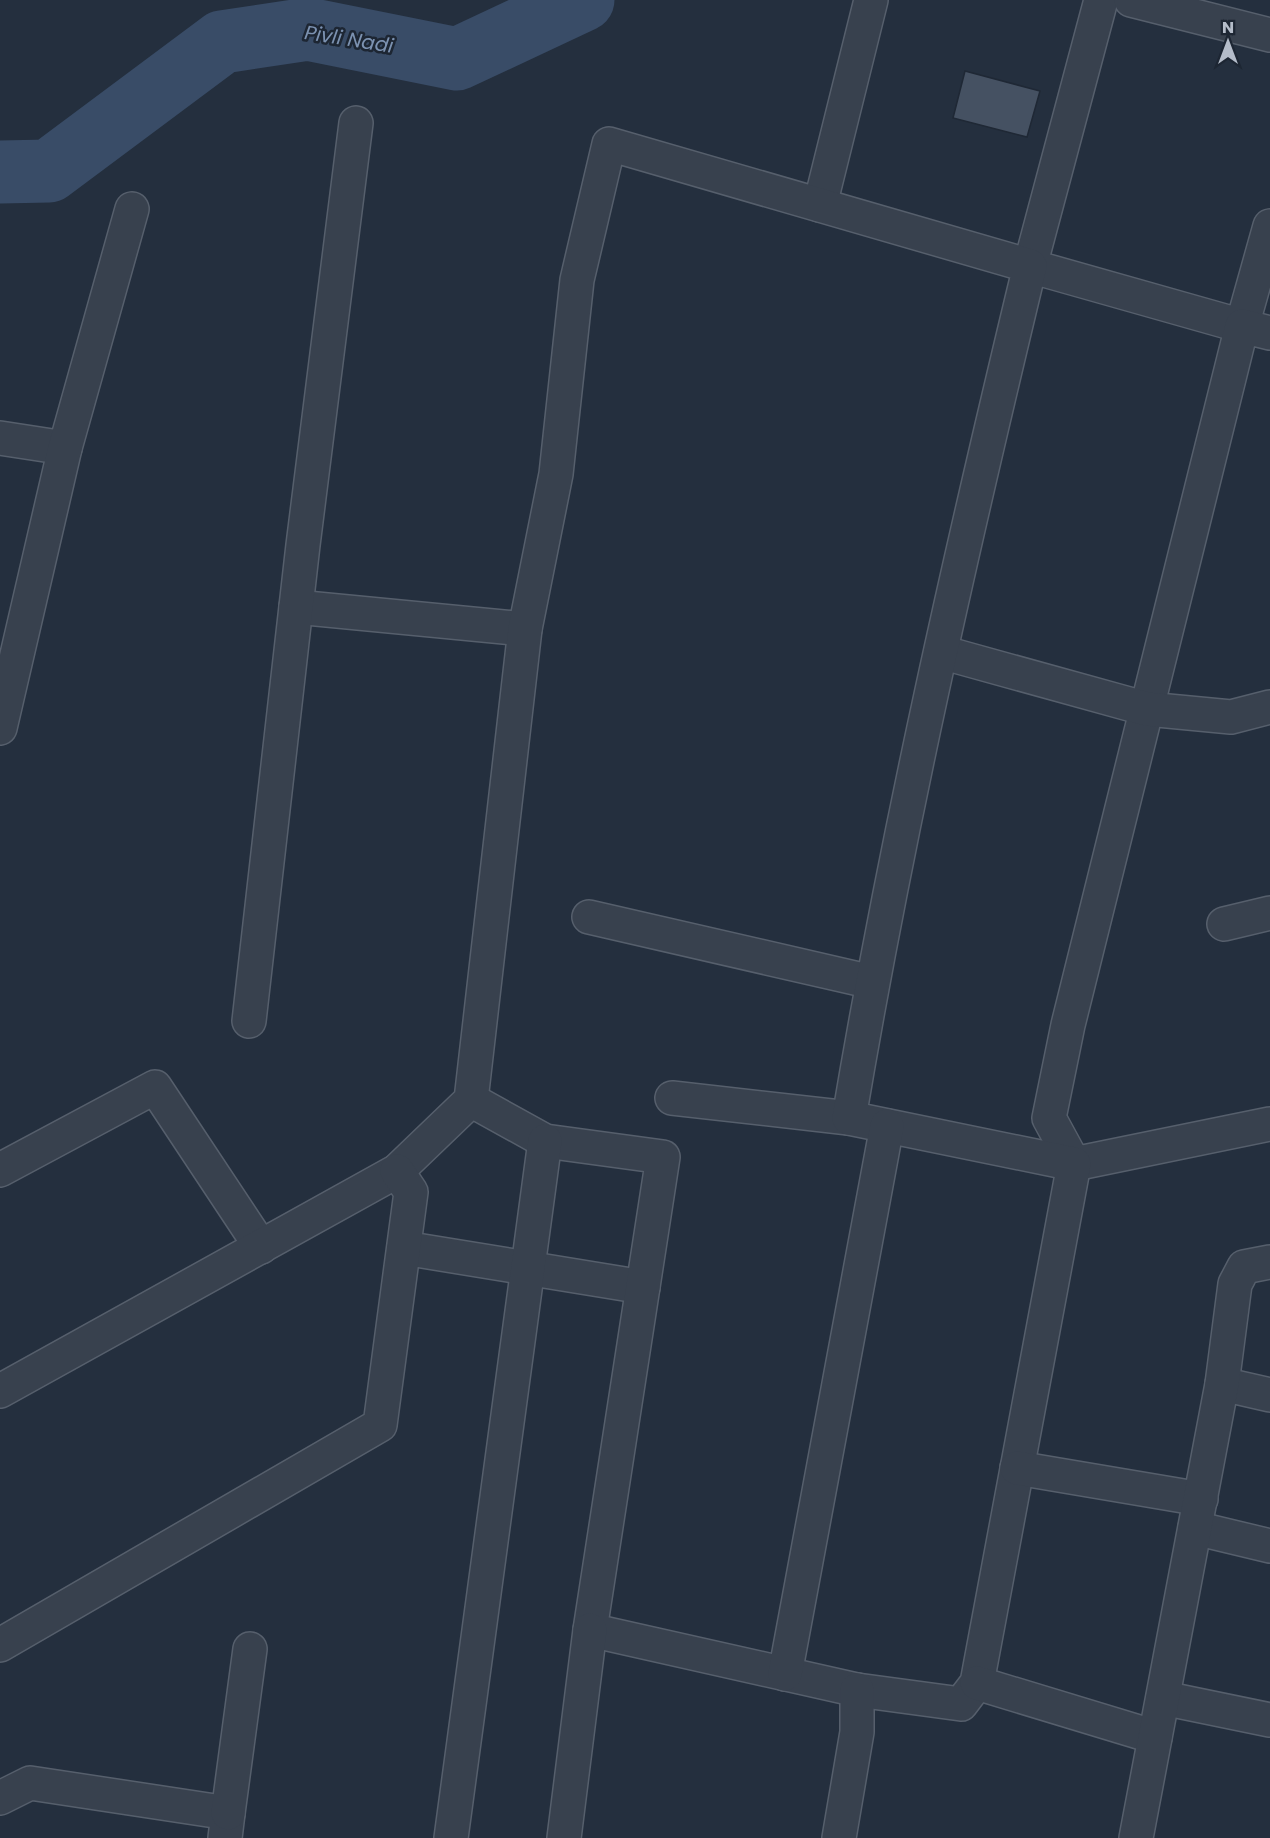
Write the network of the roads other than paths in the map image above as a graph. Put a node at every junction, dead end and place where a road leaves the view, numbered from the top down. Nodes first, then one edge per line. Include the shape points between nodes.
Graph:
1 (871, 0) edge
2 (1101, 0) edge
3 (1131, 0) edge
4 (1270, 35) edge
5 (356, 123) dead end
6 (820, 205) junction
7 (132, 209) dead end
8 (1270, 226) edge
9 (1030, 266) junction
10 (1256, 329) edge
11 (0, 438) edge
12 (64, 448) junction
13 (296, 607) junction
14 (525, 629) junction
15 (9, 642) edge
16 (941, 652) junction
17 (1270, 706) edge
18 (1147, 709) junction
19 (0, 728) edge
20 (1270, 913) edge
21 (589, 917) dead end
22 (1224, 924) dead end
23 (872, 981) junction
24 (249, 1022) dead end
25 (672, 1098) dead end
26 (471, 1100) junction
27 (849, 1118) junction
28 (1270, 1124) edge
29 (887, 1126) junction
30 (545, 1141) junction
31 (1074, 1164) junction
32 (0, 1170) edge
33 (397, 1171) junction
34 (261, 1246) junction
35 (404, 1248) junction
36 (1270, 1262) edge
37 (527, 1269) junction
38 (643, 1287) junction
39 (1222, 1384) junction
40 (0, 1391) edge
41 (1270, 1395) edge
42 (1017, 1468) junction
43 (1198, 1514) junction
44 (1270, 1546) edge
45 (590, 1630) junction
46 (0, 1645) edge
47 (250, 1648) dead end
48 (785, 1674) junction
49 (977, 1683) junction
50 (857, 1690) junction
51 (1162, 1698) junction
52 (1270, 1720) edge
53 (1155, 1737) junction
54 (0, 1798) edge
55 (227, 1826) edge
56 (451, 1838) edge
57 (564, 1838) edge
58 (838, 1838) edge
59 (1136, 1838) edge

1 - 6 street
2 - 9 street
3 - 4 street
5 - 13 street
6 - 9 street
6 - 14 street via 609,144 577,280 556,474
7 - 12 street
8 - 10 street
9 - 10 street
9 - 16 street
10 - 18 street
11 - 12 street
12 - 15 street
13 - 14 street
13 - 24 street
14 - 26 street
15 - 19 street
16 - 18 street
16 - 23 street
17 - 18 street via 1232,717
18 - 31 street via 1068,1025 1049,1118
20 - 22 street
21 - 23 street
23 - 27 street
25 - 27 street
26 - 30 street
26 - 33 street
27 - 29 street
28 - 31 street
29 - 31 street
29 - 48 street
30 - 37 street
30 - 38 street via 663,1157
31 - 42 street
32 - 34 street via 155,1087
33 - 34 street
33 - 35 street via 411,1192
34 - 40 street
35 - 37 street
35 - 46 street via 380,1425
36 - 39 street via 1244,1267 1235,1284
37 - 38 street
37 - 56 street
38 - 45 street
39 - 41 street
39 - 43 street
42 - 43 street
42 - 49 street
43 - 44 street
43 - 51 street
45 - 48 street
45 - 57 street
47 - 55 street
48 - 50 street
49 - 50 street via 961,1704
49 - 53 street
50 - 58 street via 857,1732
51 - 52 street
51 - 53 street
53 - 59 street
54 - 55 street via 30,1783

